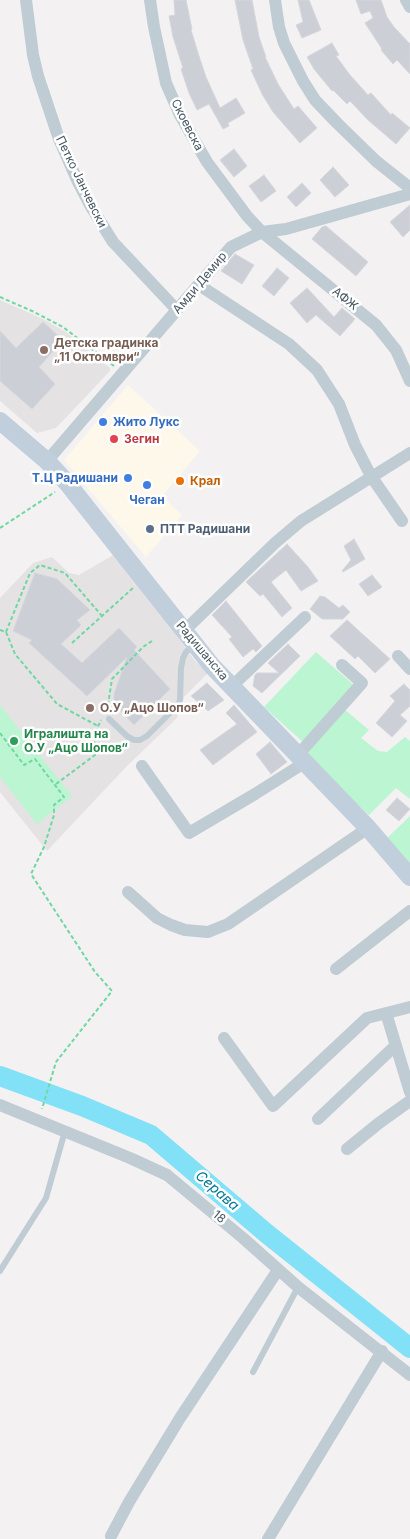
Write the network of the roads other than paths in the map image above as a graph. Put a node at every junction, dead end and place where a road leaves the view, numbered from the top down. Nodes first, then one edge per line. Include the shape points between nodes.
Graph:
1 (26, 0) edge
2 (150, 0) edge
3 (275, 0) edge
4 (406, 0) edge
5 (410, 7) edge
6 (410, 188) edge
7 (410, 194) edge
8 (262, 232) junction
9 (199, 285) junction
10 (177, 310) junction
11 (410, 381) edge
12 (0, 421) edge
13 (410, 453) edge
14 (47, 461) junction
15 (371, 476) junction
16 (402, 521) dead end
17 (305, 617) dead end
18 (189, 638) junction
19 (398, 656) dead end
20 (342, 665) dead end
21 (410, 669) edge
22 (232, 687) junction
23 (109, 719) dead end
24 (301, 759) junction
25 (142, 766) dead end
26 (368, 828) junction
27 (410, 876) edge
28 (128, 892) dead end
29 (410, 912) edge
30 (336, 968) dead end
31 (410, 1007) edge
32 (386, 1013) junction
33 (224, 1038) dead end
34 (394, 1046) junction
35 (410, 1092) edge
36 (410, 1101) edge
37 (0, 1105) edge
38 (318, 1119) dead end
39 (65, 1131) junction
40 (347, 1150) dead end
41 (278, 1270) junction
42 (0, 1271) edge
43 (298, 1287) junction
44 (382, 1351) junction
45 (253, 1372) dead end
46 (410, 1375) edge
47 (111, 1536) dead end
48 (268, 1539) edge

1 - 10 street, Петко Јанчевски via 32,55 59,140 78,182 113,242
2 - 8 street, Скоевска via 166,83 180,115 207,162
3 - 6 street via 284,43 315,100 376,161
4 - 5 street
7 - 8 street, Амди Демир via 286,229
8 - 9 street, Амди Демир via 231,246
8 - 11 street, АФЖ via 376,325 396,350
9 - 10 street, Амди Демир
9 - 15 street via 289,344 317,370 339,404
10 - 14 street, Амди Демир
12 - 14 street, Радишанска
13 - 15 street
14 - 18 street, Радишанска
15 - 16 street
15 - 18 street via 301,521 275,543
17 - 22 street
18 - 22 street, Радишанска
18 - 23 lane via 181,668 180,700 147,736 140,740 128,738
19 - 21 street
20 - 24 street via 362,683
22 - 24 street, Радишанска
24 - 25 street via 255,794 189,833
24 - 26 street, Радишанска
26 - 27 street, Радишанска
26 - 28 street via 228,924 208,932 171,925 157,918
29 - 30 street
31 - 32 street
32 - 33 street via 367,1018 273,1106
32 - 34 street
34 - 35 street
34 - 38 street
36 - 40 street
37 - 39 street, 18
39 - 41 street, 18 via 167,1175
39 - 42 lane via 46,1198
41 - 43 street, 18
41 - 47 street via 169,1434
43 - 44 street, 18
43 - 45 lane
44 - 46 street, 18
44 - 48 street

